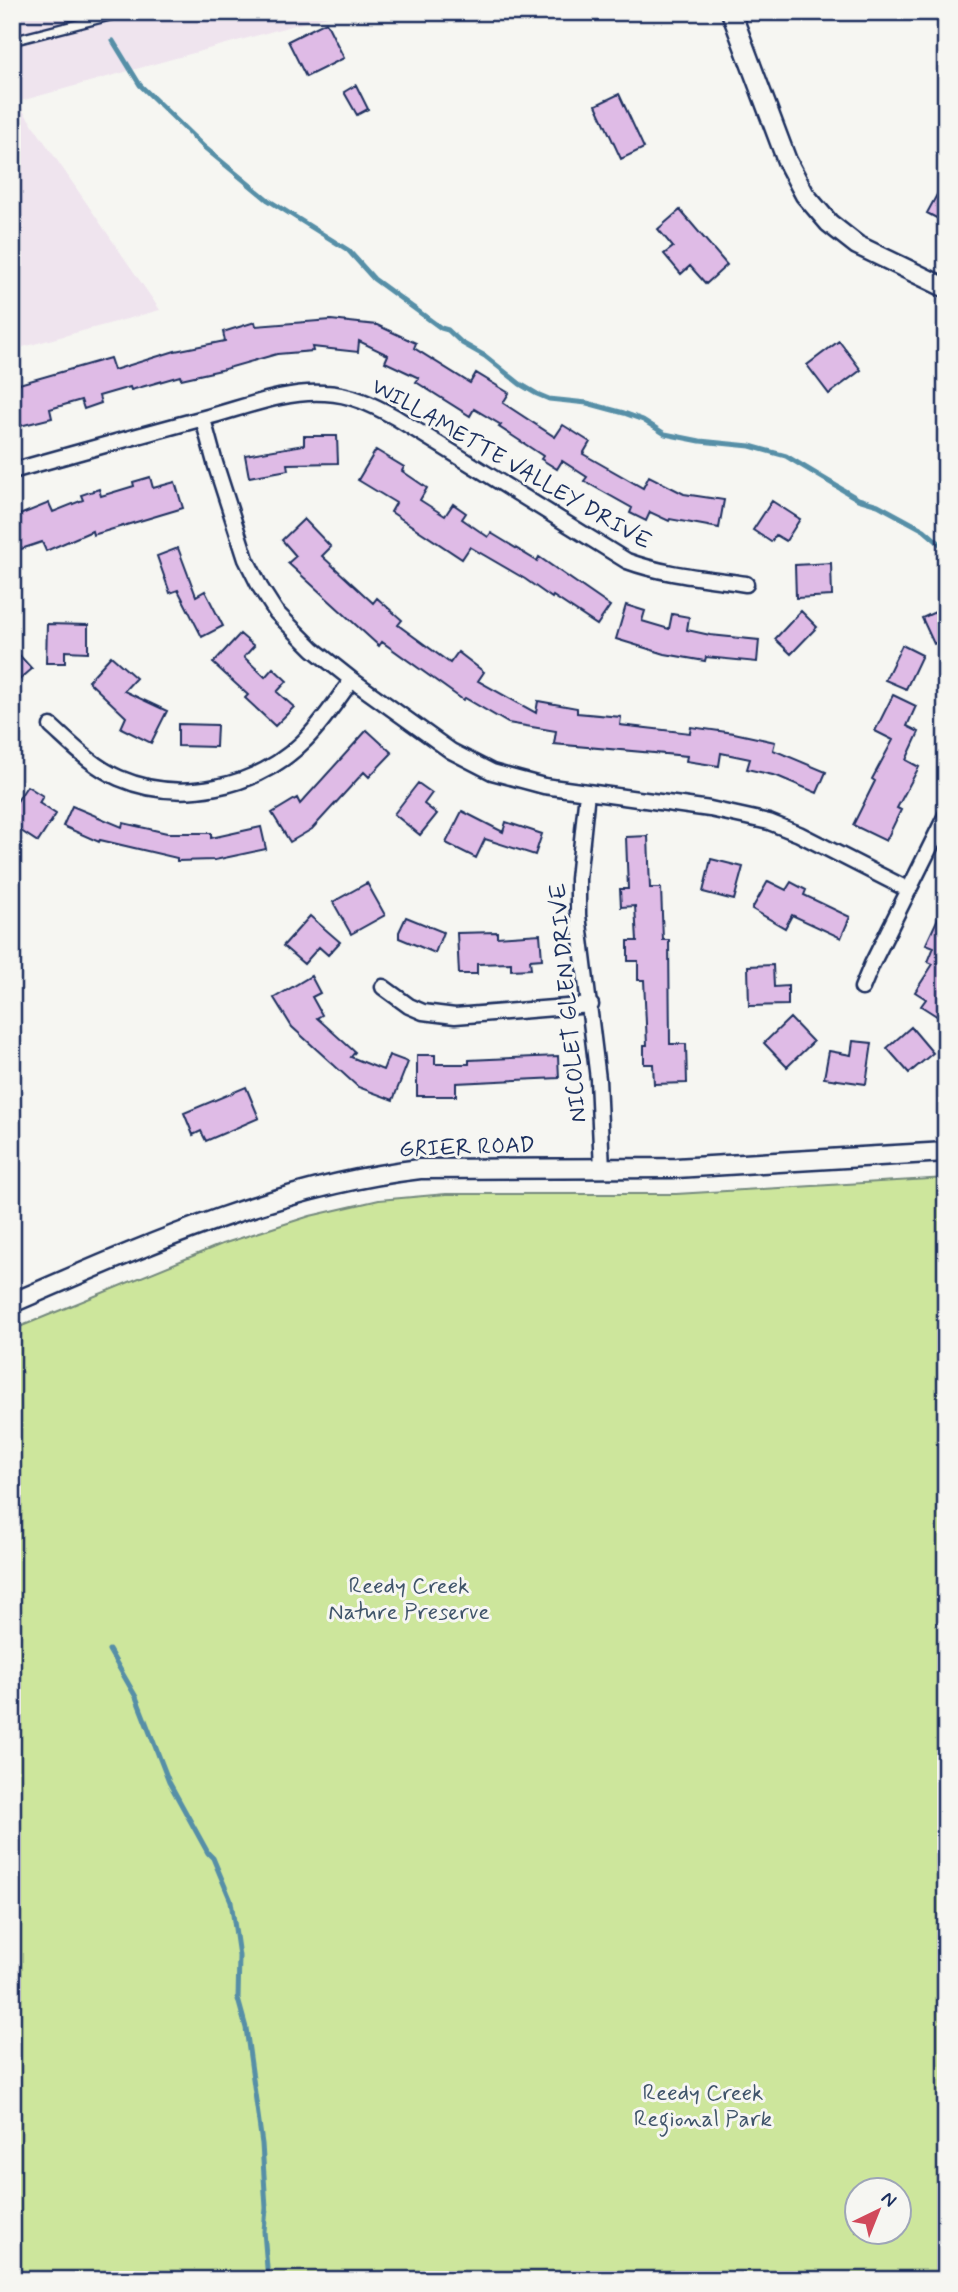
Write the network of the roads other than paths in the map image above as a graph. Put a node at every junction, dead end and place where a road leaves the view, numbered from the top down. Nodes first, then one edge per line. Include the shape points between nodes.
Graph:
1 (125, 12) edge
2 (731, 12) edge
3 (12, 41) edge
4 (946, 288) edge
5 (204, 419) junction
6 (12, 471) edge
7 (746, 584) dead end
8 (352, 680) junction
9 (51, 726) dead end
10 (587, 792) junction
11 (946, 815) edge
12 (908, 890) junction
13 (383, 987) dead end
14 (862, 988) dead end
15 (591, 1005) junction
16 (946, 1152) edge
17 (602, 1169) junction
18 (12, 1303) edge

1 - 3 lane
2 - 4 street via 787,161 805,195 857,244
5 - 6 street, WILLAMETTE VALLEY DRIVE
5 - 7 street, WILLAMETTE VALLEY DRIVE via 293,395 344,395 395,417 627,561 649,569
5 - 8 street via 236,531 260,587 292,629
8 - 9 street via 303,743 280,761 242,780 212,787 179,790 119,778
8 - 10 street via 451,751 492,772
10 - 12 street via 769,822
10 - 15 street, NICOLET GLEN DRIVE via 578,915
11 - 12 street
12 - 14 street
13 - 15 street via 423,1012 455,1016
15 - 17 street, NICOLET GLEN DRIVE
16 - 17 street, GRIER ROAD
17 - 18 street, GRIER ROAD via 420,1169 333,1184 215,1219

